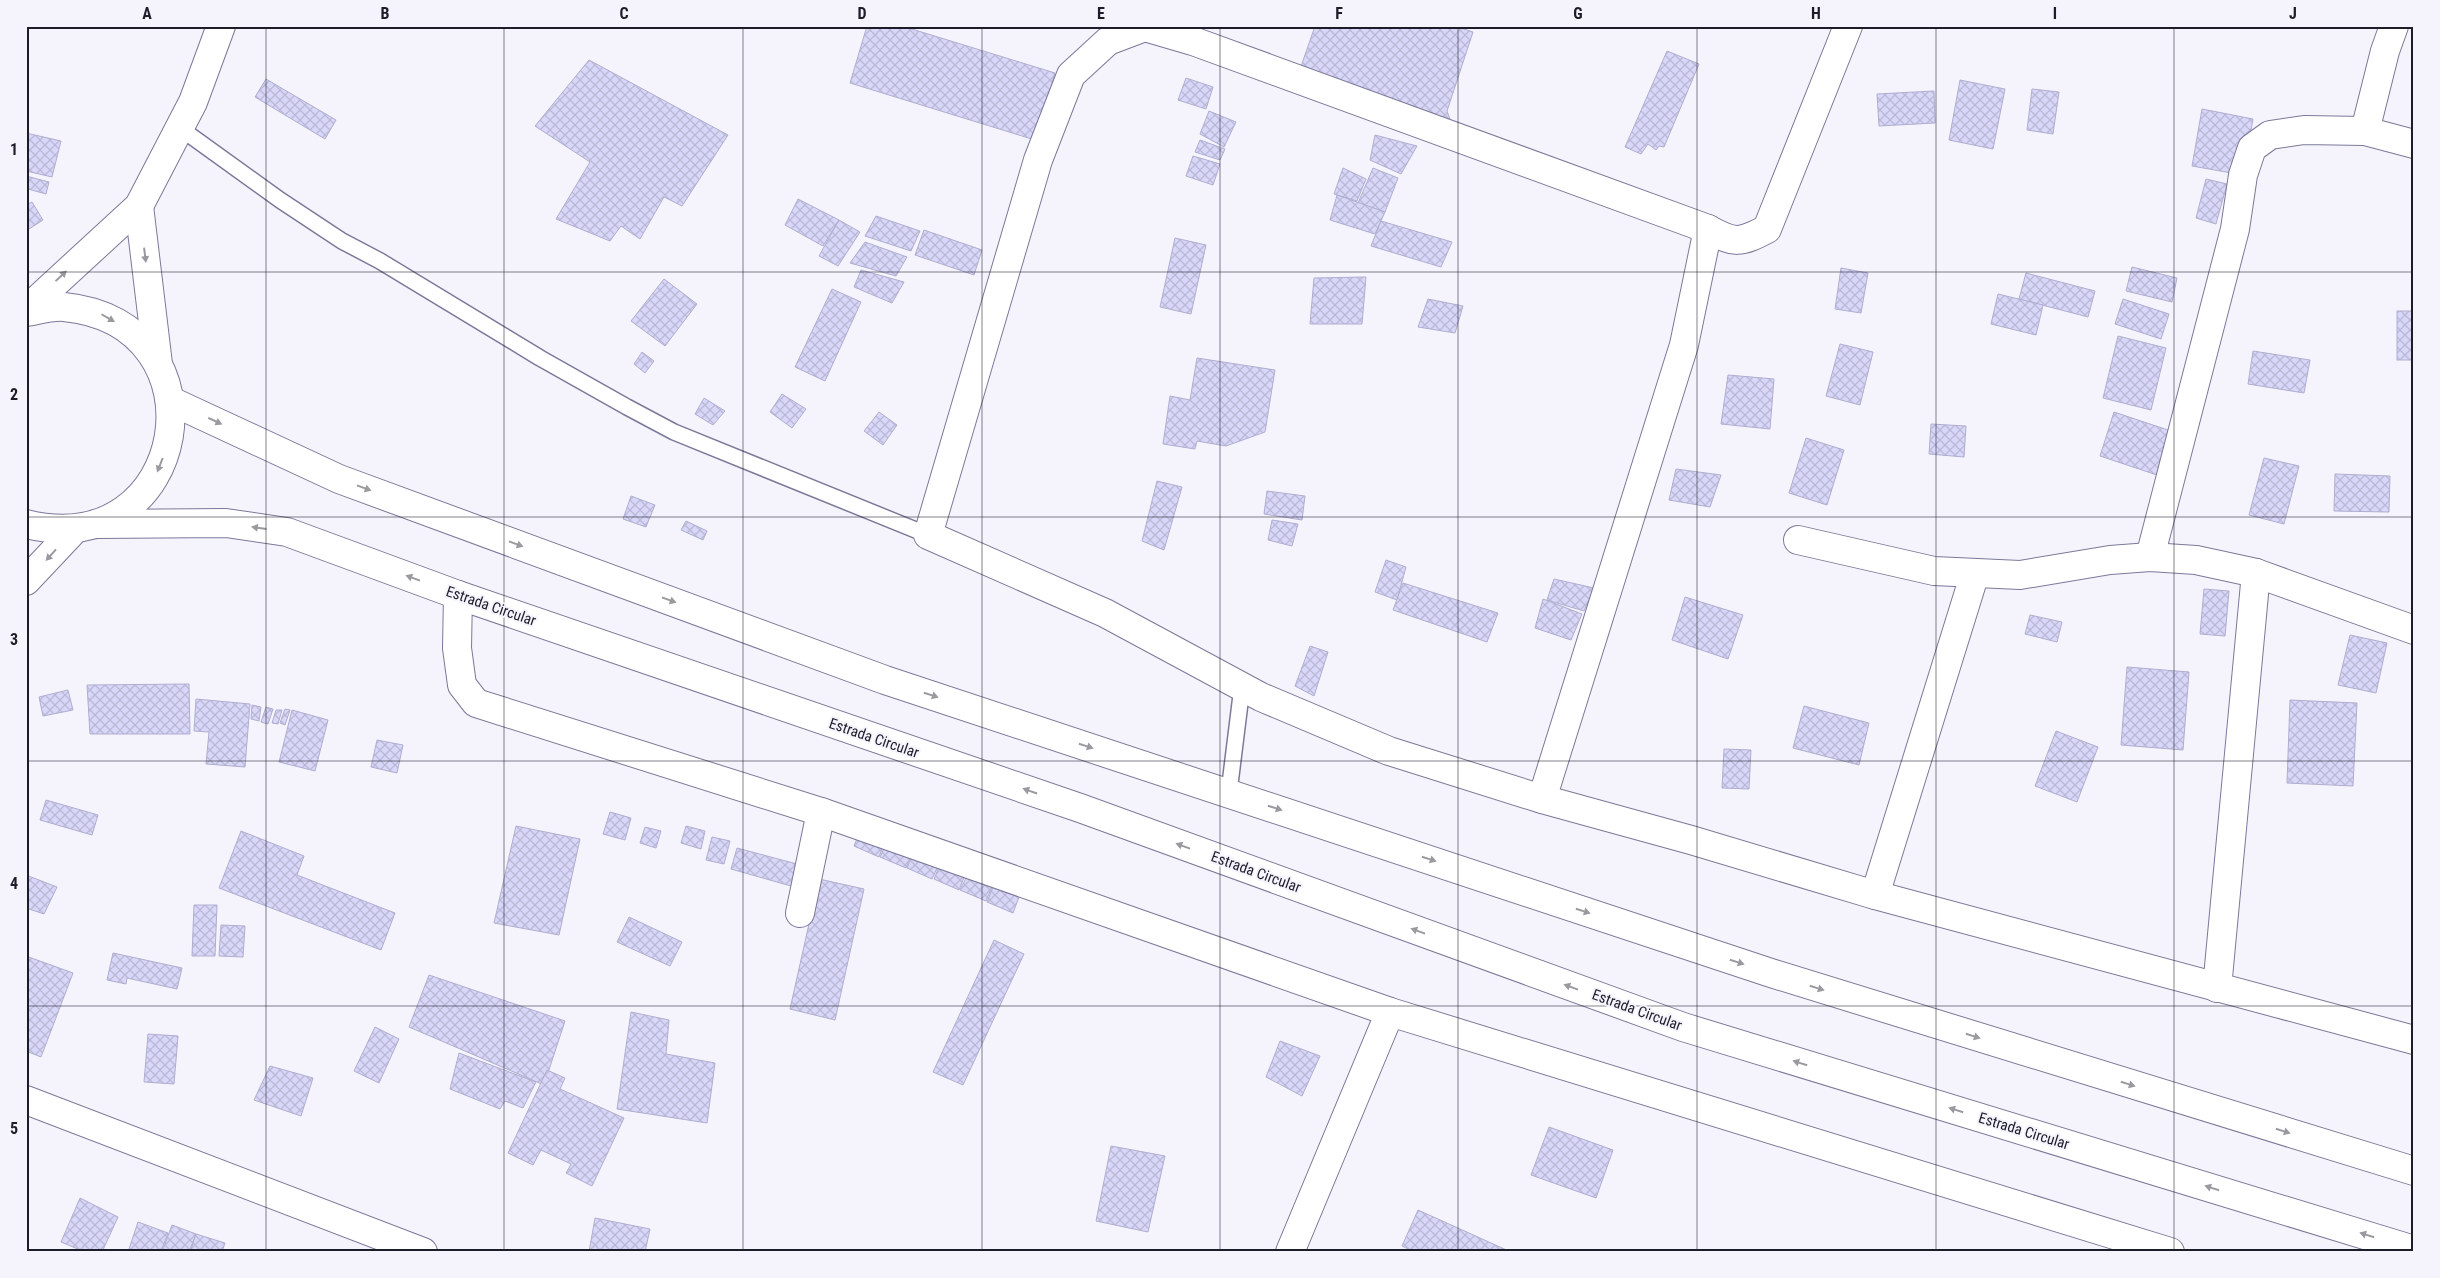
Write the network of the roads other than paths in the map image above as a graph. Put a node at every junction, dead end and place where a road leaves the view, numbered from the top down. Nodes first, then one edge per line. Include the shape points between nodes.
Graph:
1 (221, 26) edge
2 (1848, 26) edge
3 (1196, 34) edge
4 (2385, 34) edge
5 (180, 128) junction
6 (2365, 131) junction
7 (2414, 144) edge
8 (139, 206) junction
9 (1708, 228) junction
10 (26, 311) edge
11 (158, 364) junction
12 (171, 401) junction
13 (26, 524) edge
14 (86, 526) junction
15 (928, 535) junction
16 (1798, 540) dead end
17 (2150, 557) junction
18 (1975, 573) junction
19 (2256, 573) junction
20 (26, 582) edge
21 (458, 595) junction
22 (2414, 630) edge
23 (1242, 687) junction
24 (1229, 792) junction
25 (1542, 799) junction
26 (821, 812) junction
27 (1875, 895) junction
28 (800, 913) dead end
29 (2217, 988) junction
30 (1390, 1012) junction
31 (2414, 1040) edge
32 (26, 1100) edge
33 (2414, 1171) edge
34 (2414, 1250) edge
35 (423, 1252) edge
36 (1290, 1252) edge
37 (2170, 1252) edge

1 - 5 street via 203,81
2 - 9 street via 1767,228 1748,239 1728,240
3 - 9 street
3 - 15 street via 1145,27 1108,41 1071,75 1038,160
4 - 6 street
5 - 8 street
5 - 15 lane via 342,240 628,407 674,432
6 - 7 street
6 - 17 street via 2304,130 2270,135 2252,148
10 -> 8 street
8 -> 11 street
9 - 25 street via 1684,345
10 -> 11 street via 62,306 101,314 134,334
11 - 12 street
12 -> 14 street via 170,439 156,476 131,505
12 -> 24 street via 339,479 885,680
13 - 14 street, Estrada Circular via 46,529
14 -> 20 street
21 -> 14 street, Estrada Circular via 287,532 226,523
15 - 23 street via 1105,613
16 - 18 street via 1934,571
17 - 18 street via 2110,560 2020,575
17 - 19 street via 2196,560
18 - 27 street
19 - 22 street
19 - 29 street
21 - 26 street via 457,648 462,685 476,703
34 -> 21 street, Estrada Circular via 1683,1027 1080,808
23 - 24 lane
23 - 25 street via 1389,751
24 -> 33 street via 1771,973
25 - 27 street
26 - 28 street
26 - 30 street
27 - 29 street
29 - 31 street
30 - 36 street
30 - 37 street
32 - 35 street

